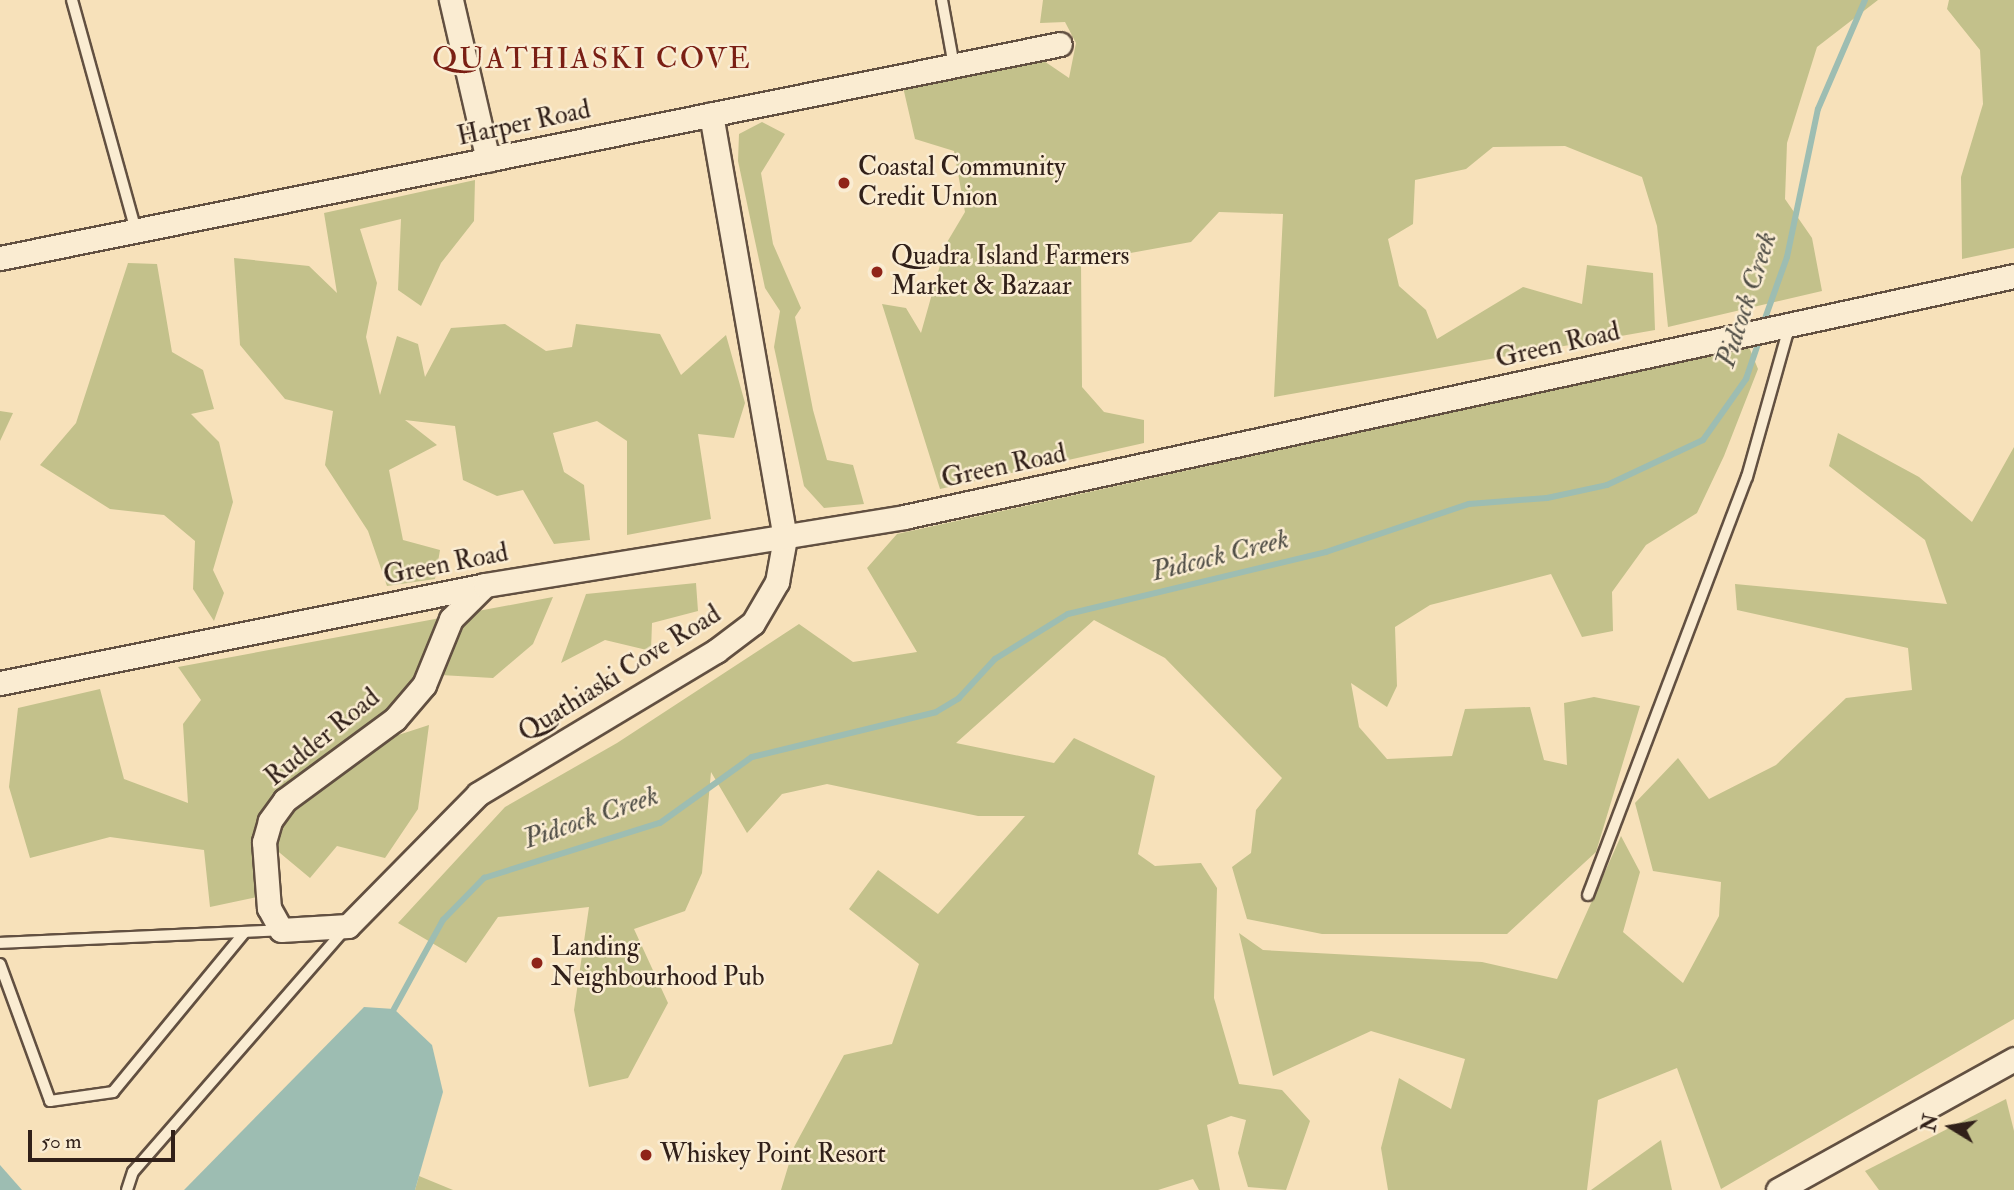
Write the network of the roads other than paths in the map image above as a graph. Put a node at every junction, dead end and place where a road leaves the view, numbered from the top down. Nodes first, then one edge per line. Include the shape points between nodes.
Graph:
1 (72, 0) edge
2 (451, 0) edge
3 (942, 0) edge
4 (1060, 44) dead end
5 (954, 66) junction
6 (711, 114) junction
7 (488, 160) junction
8 (136, 230) junction
9 (0, 258) edge
10 (2014, 276) edge
11 (1791, 321) junction
12 (785, 538) junction
13 (485, 585) junction
14 (0, 683) edge
15 (1588, 895) dead end
16 (348, 926) junction
17 (281, 930) junction
18 (244, 932) junction
19 (0, 943) edge
20 (0, 964) edge
21 (2014, 1059) edge
22 (127, 1190) edge
23 (1778, 1190) edge

1 - 8 lane
2 - 7 street
3 - 5 lane
4 - 5 street, Harper Road
5 - 6 street, Harper Road
6 - 7 street, Harper Road
6 - 12 street, Quathiaski Cove Road
7 - 8 street, Harper Road
8 - 9 street, Harper Road
10 - 11 street, Green Road
11 - 12 street, Green Road via 1305,432
11 - 15 lane via 1746,477
12 - 13 street, Green Road
12 - 16 street, Quathiaski Cove Road via 776,582 753,623 478,794
13 - 14 street, Green Road
13 - 17 street, Rudder Road via 451,619 424,685 395,719 285,800 270,821 268,908
16 - 17 street
16 - 22 lane via 133,1172
17 - 18 lane
18 - 19 lane
18 - 20 lane via 113,1092 50,1101
21 - 23 street

